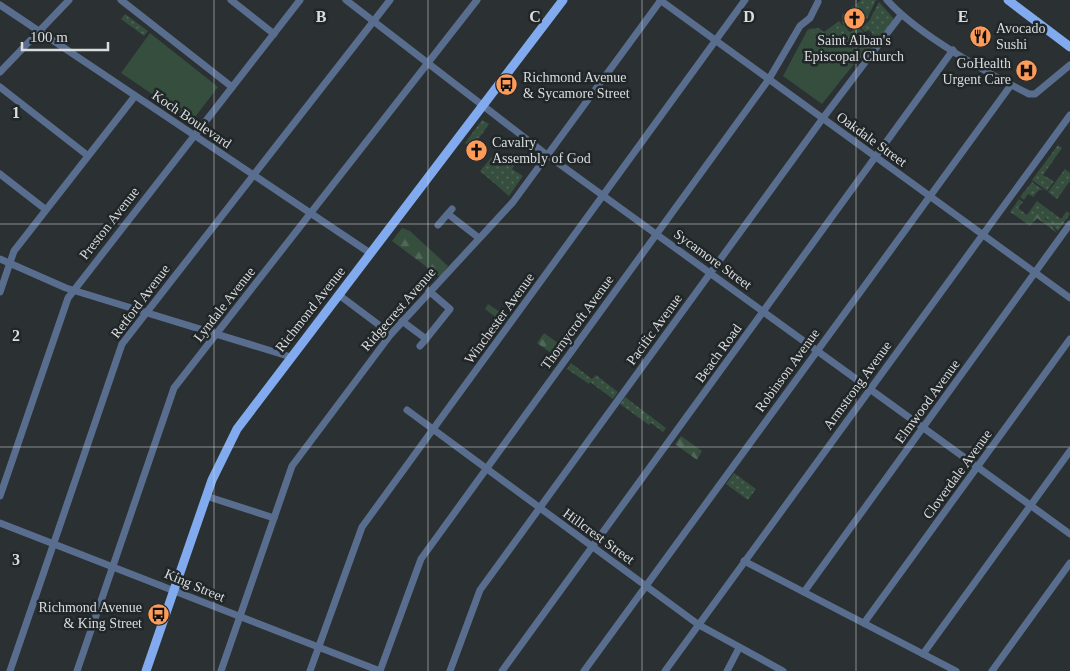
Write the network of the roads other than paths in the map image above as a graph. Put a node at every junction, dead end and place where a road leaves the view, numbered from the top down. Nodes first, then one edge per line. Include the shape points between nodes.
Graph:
1 (70, 0) edge
2 (121, 0) edge
3 (231, 0) edge
4 (300, 0) edge
5 (346, 0) edge
6 (390, 0) edge
7 (478, 0) edge
8 (563, 0) edge
9 (660, 0) edge
10 (745, 0) edge
11 (888, 0) edge
12 (1008, 0) edge
13 (818, 2) dead end
14 (0, 5) edge
15 (901, 15) junction
16 (374, 21) junction
17 (40, 30) junction
18 (274, 34) junction
19 (716, 40) junction
20 (1070, 47) edge
21 (953, 50) junction
22 (428, 64) junction
23 (1070, 66) edge
24 (0, 72) edge
25 (769, 79) junction
26 (1011, 85) junction
27 (0, 87) edge
28 (232, 87) junction
29 (135, 96) junction
30 (482, 106) junction
31 (1070, 115) edge
32 (823, 118) junction
33 (194, 135) junction
34 (87, 155) junction
35 (547, 155) junction
36 (876, 157) junction
37 (0, 174) edge
38 (253, 175) junction
39 (603, 195) junction
40 (929, 195) junction
41 (45, 210) junction
42 (311, 213) junction
43 (1070, 224) edge
44 (438, 225) dead end
45 (656, 234) junction
46 (983, 234) junction
47 (479, 238) junction
48 (370, 252) junction
49 (0, 258) edge
50 (10, 264) junction
51 (710, 272) junction
52 (1035, 273) junction
53 (73, 290) junction
54 (429, 291) junction
55 (0, 292) edge
56 (339, 294) junction
57 (1070, 298) edge
58 (764, 311) junction
59 (146, 312) junction
60 (402, 321) junction
61 (216, 334) junction
62 (391, 334) junction
63 (426, 339) junction
64 (1070, 339) edge
65 (420, 346) dead end
66 (817, 350) junction
67 (291, 356) junction
68 (871, 389) junction
69 (407, 410) dead end
70 (924, 427) junction
71 (432, 430) junction
72 (1070, 451) edge
73 (977, 466) junction
74 (486, 469) junction
75 (0, 496) edge
76 (206, 496) junction
77 (1031, 505) junction
78 (539, 508) junction
79 (274, 518) junction
80 (0, 523) edge
81 (1070, 534) edge
82 (53, 543) junction
83 (592, 547) junction
84 (744, 561) junction
85 (1070, 563) edge
86 (113, 566) junction
87 (646, 585) junction
88 (174, 590) junction
89 (804, 592) junction
90 (239, 617) junction
91 (864, 623) junction
92 (699, 625) junction
93 (318, 648) junction
94 (739, 648) junction
95 (923, 654) junction
96 (10, 671) edge
97 (77, 671) edge
98 (146, 671) edge
99 (221, 671) edge
100 (310, 671) edge
101 (380, 671) edge
102 (450, 671) edge
103 (502, 671) edge
104 (584, 671) edge
105 (665, 671) edge
106 (727, 671) edge
107 (783, 671) edge
108 (956, 671) edge
109 (992, 671) edge

1 - 17 street
2 - 28 street
3 - 18 street
4 - 18 street, Preston Avenue
5 - 16 street, Sycamore Street
6 - 16 street, Retford Avenue
7 - 22 street, Lyndale Avenue
8 - 30 main road, Richmond Avenue
9 - 19 street, Oakdale Street
9 - 35 street, Ridgecrest Avenue
10 - 19 street, Winchester Avenue
11 - 15 street
12 - 20 main road
13 - 25 street, Thornycroft Avenue
14 - 17 street, Koch Boulevard
15 - 21 street
15 - 32 street, Pacific Avenue
16 - 22 street, Sycamore Street
16 - 38 street, Retford Avenue
17 - 24 street
17 - 29 street, Koch Boulevard
18 - 28 street, Preston Avenue
19 - 25 street, Oakdale Street
19 - 39 street, Winchester Avenue
21 - 26 street
21 - 36 street, Beach Road
22 - 30 street, Sycamore Street
22 - 42 street, Lyndale Avenue
23 - 26 street via 1034,94
25 - 32 street, Oakdale Street
25 - 45 street, Thornycroft Avenue
26 - 40 street, Robinson Avenue
27 - 34 street
28 - 33 street, Preston Avenue
29 - 33 street, Koch Boulevard
29 - 34 street
30 - 35 street, Sycamore Street
30 - 48 main road, Richmond Avenue
31 - 46 street, Armstrong Avenue
32 - 36 street, Oakdale Street
32 - 51 street, Pacific Avenue
33 - 38 street, Koch Boulevard
33 - 53 street, Preston Avenue
34 - 41 street
35 - 39 street, Sycamore Street
35 - 47 street, Ridgecrest Avenue via 513,202
36 - 40 street, Oakdale Street
36 - 58 street, Beach Road
37 - 41 street
38 - 42 street, Koch Boulevard
38 - 59 street, Retford Avenue
39 - 45 street, Sycamore Street
39 - 71 street, Winchester Avenue
40 - 46 street, Oakdale Street
40 - 66 street, Robinson Avenue
41 - 50 street via 14,251
42 - 48 street, Koch Boulevard
42 - 61 street, Lyndale Avenue
43 - 52 street, Elmwood Avenue
44 - 47 street via 450,212
45 - 51 street, Sycamore Street
45 - 74 street, Thornycroft Avenue
46 - 52 street, Oakdale Street
46 - 68 street, Armstrong Avenue
47 - 54 street, Ridgecrest Avenue
48 - 56 main road, Richmond Avenue
49 - 50 street
50 - 53 street
50 - 55 street
51 - 58 street, Sycamore Street
51 - 78 street, Pacific Avenue
52 - 57 street, Oakdale Street
52 - 70 street, Elmwood Avenue
53 - 59 street
53 - 75 street, Preston Avenue
54 - 60 street, Ridgecrest Avenue
54 - 63 street via 450,309
56 - 62 street
56 - 67 main road, Richmond Avenue
58 - 66 street, Sycamore Street
58 - 83 street, Beach Road
59 - 61 street
59 - 82 street, Retford Avenue via 118,352
60 - 62 street, Ridgecrest Avenue
60 - 63 street
61 - 67 street
61 - 86 street, Lyndale Avenue via 173,391
62 - 79 street, Ridgecrest Avenue via 292,466
63 - 65 street
64 - 73 street, Cloverdale Avenue
66 - 68 street, Sycamore Street
66 - 87 street, Robinson Avenue
67 - 76 main road, Richmond Avenue via 232,438
68 - 70 street, Sycamore Street
68 - 84 street, Armstrong Avenue
69 - 71 street, Hillcrest Street
70 - 73 street, Sycamore Street
70 - 89 street, Elmwood Avenue
71 - 74 street, Hillcrest Street
71 - 93 street, Winchester Avenue via 362,527
72 - 77 street
73 - 77 street, Sycamore Street
73 - 91 street, Cloverdale Avenue
74 - 78 street, Hillcrest Street
74 - 101 street, Thornycroft Avenue via 421,559
76 - 79 street
76 - 88 main road, Richmond Avenue
77 - 81 street, Sycamore Street
77 - 95 street
78 - 83 street, Hillcrest Street
78 - 102 street, Pacific Avenue via 480,590
79 - 90 street, Ridgecrest Avenue
80 - 82 street, King Street
82 - 86 street, King Street
82 - 96 street, Retford Avenue
83 - 87 street, Hillcrest Street
83 - 103 street, Beach Road
84 - 89 street
84 - 92 street, Armstrong Avenue
85 - 109 street
86 - 88 street, King Street
86 - 97 street, Lyndale Avenue
87 - 92 street, Hillcrest Street
87 - 104 street, Robinson Avenue
88 - 90 street, King Street
88 - 98 main road, Richmond Avenue
89 - 91 street
90 - 93 street, King Street
90 - 99 street, Ridgecrest Avenue
91 - 95 street
92 - 94 street, Hillcrest Street
92 - 105 street, Armstrong Avenue
93 - 100 street, Winchester Avenue
93 - 101 street, King Street
94 - 106 street
94 - 107 street, Hillcrest Street
95 - 108 street

